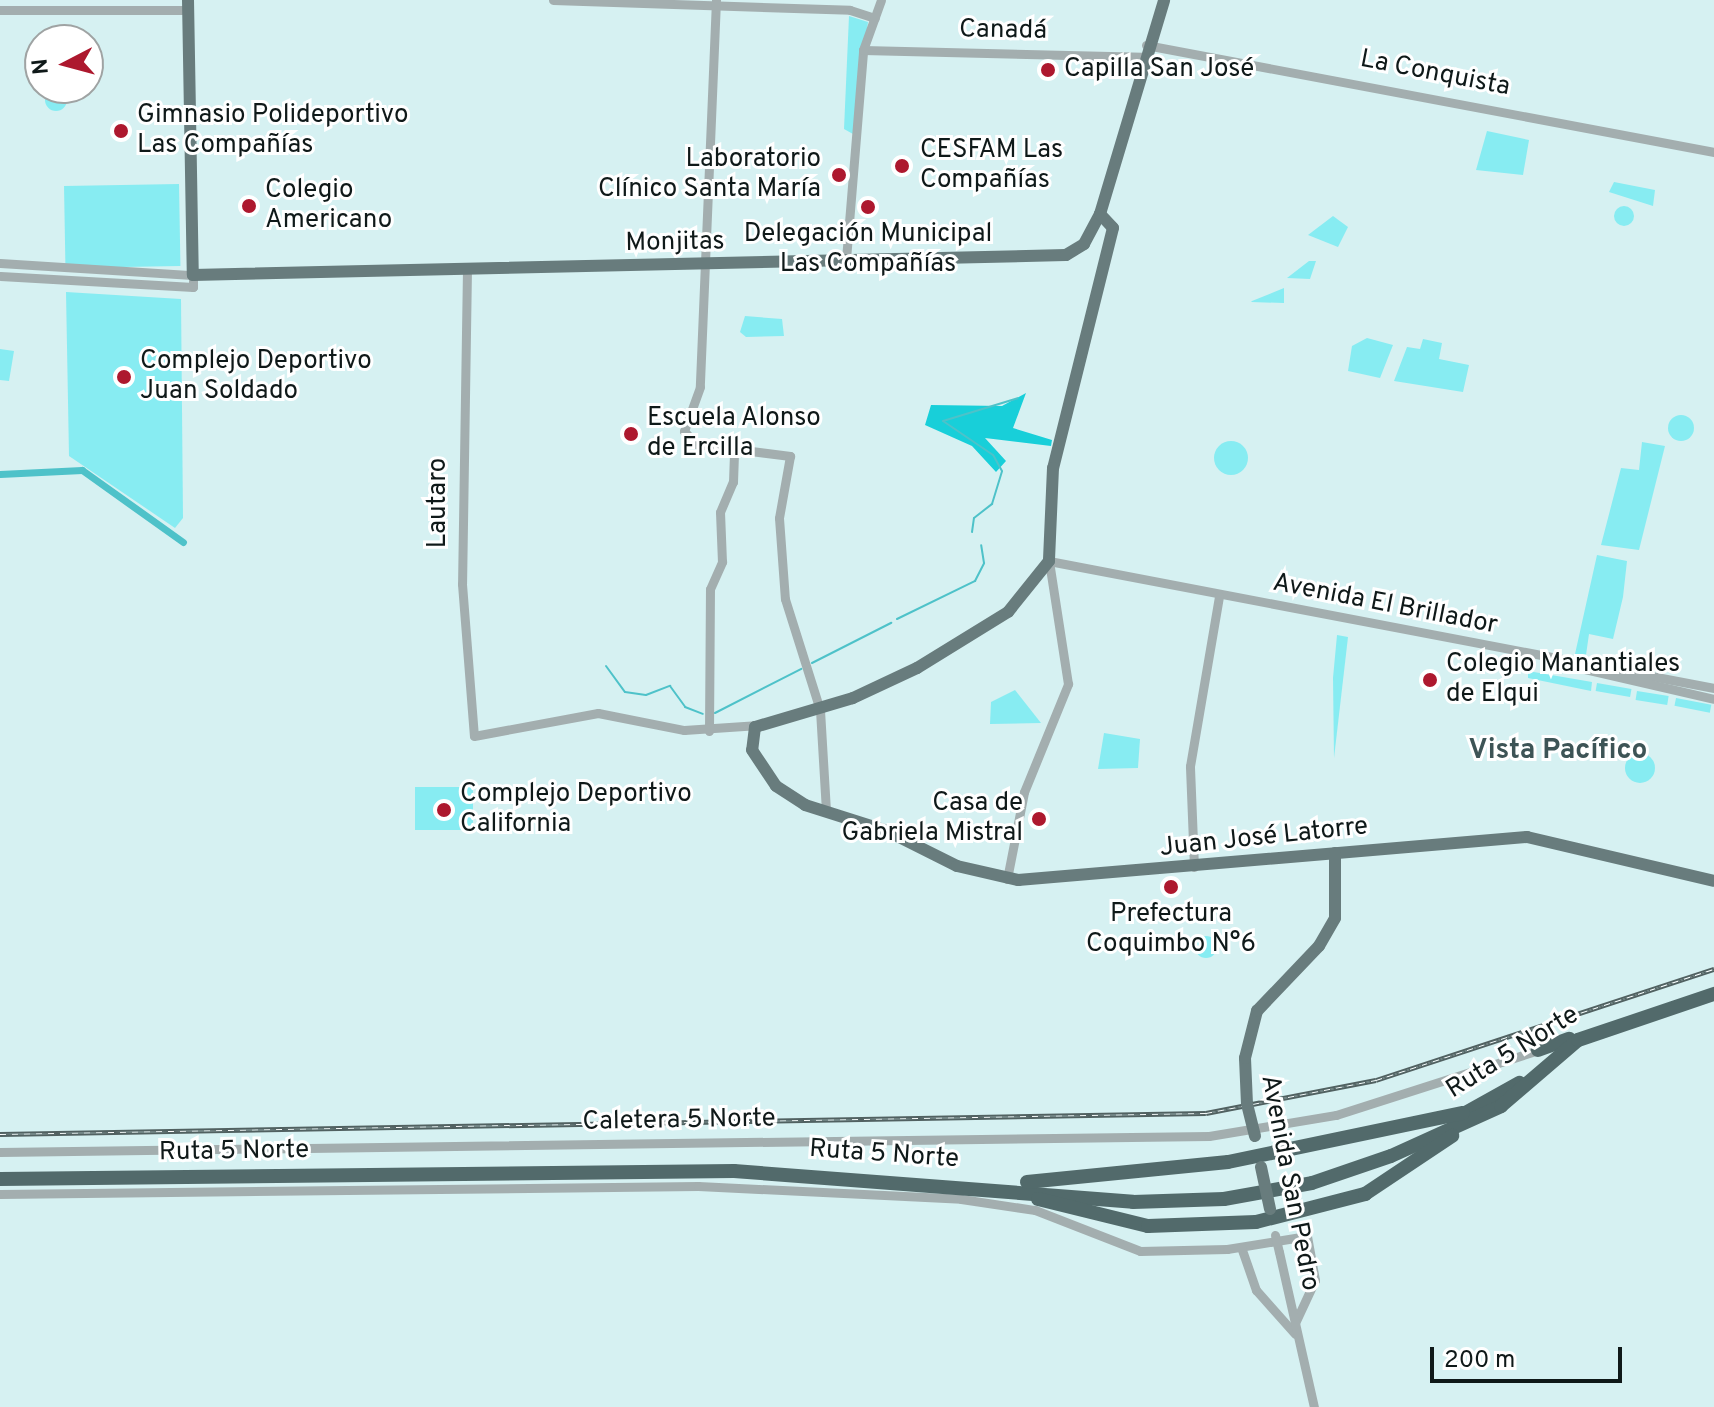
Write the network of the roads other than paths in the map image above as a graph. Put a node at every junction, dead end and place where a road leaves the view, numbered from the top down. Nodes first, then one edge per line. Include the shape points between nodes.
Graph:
1 (553, 0) edge
2 (881, 0) edge
3 (1164, 0) edge
4 (716, 3) edge
5 (188, 5) edge
6 (0, 10) edge
7 (875, 18) junction
8 (863, 50) junction
9 (1144, 51) junction
10 (1714, 152) edge
11 (1100, 214) junction
12 (846, 259) junction
13 (0, 263) edge
14 (705, 264) junction
15 (467, 269) junction
16 (0, 276) edge
17 (193, 281) junction
18 (734, 449) junction
19 (1049, 561) junction
20 (1219, 596) junction
21 (1540, 656) junction
22 (1714, 688) edge
23 (1714, 699) edge
24 (820, 710) junction
25 (759, 725) junction
26 (709, 731) junction
27 (735, 731) junction
28 (750, 743) junction
29 (826, 812) junction
30 (1356, 851) junction
31 (1335, 853) junction
32 (1313, 856) junction
33 (1194, 867) junction
34 (1338, 877) junction
35 (1007, 879) junction
36 (1714, 881) edge
37 (1714, 992) edge
38 (1576, 1036) junction
39 (1538, 1050) joint
40 (1463, 1113) junction
41 (1484, 1114) junction
42 (0, 1152) edge
43 (1260, 1162) junction
44 (0, 1170) edge
45 (0, 1179) edge
46 (1027, 1182) junction
47 (999, 1188) junction
48 (0, 1194) edge
49 (1271, 1214) junction
50 (1241, 1247) junction
51 (1295, 1323) junction
52 (1299, 1339) junction
53 (1314, 1407) edge

1 - 4 street
2 - 7 street
3 - 9 main road, Monjitas
4 - 7 street via 850,10
4 - 14 street
5 - 6 street
5 - 17 main road
7 - 8 street
8 - 9 street, Canadá
8 - 12 street
9 - 10 street, La Conquista
9 - 11 main road, Monjitas
11 - 12 main road, Monjitas via 1084,244 1066,255
11 - 19 main road via 1113,228 1053,468
12 - 14 main road, Monjitas
13 - 17 street
14 - 15 main road, Monjitas
14 - 18 street via 700,387 684,417 690,441
15 - 17 main road, Monjitas
15 - 26 street, Lautaro via 462,584 474,736 598,713
16 - 17 street
18 - 24 street via 790,456 779,518 785,599
18 - 26 street via 733,482 720,512 722,562 710,589
19 - 20 street, Avenida El Brillador
19 - 24 main road via 1027,594 989,625 880,687
19 - 35 street via 1068,684 1024,792
20 - 21 street, Avenida El Brillador
20 - 33 street via 1190,766
21 - 22 street, Avenida El Brillador
21 - 23 street via 1568,670
24 - 25 main road
24 - 29 street
25 - 27 street
25 - 28 main road
26 - 27 street
27 - 28 street
28 - 29 main road, Juan José Latorre via 776,786
29 - 35 main road, Juan José Latorre
30 - 31 main road, Juan José Latorre
30 - 34 main road
30 - 36 main road, Juan José Latorre via 1537,838
31 - 32 main road, Juan José Latorre
31 - 34 main road, Avenida San Pedro
32 - 33 main road, Juan José Latorre
32 - 34 main road
33 - 35 main road, Juan José Latorre
34 - 43 main road, Avenida San Pedro, bridge via 1329,933 1257,1011 1245,1058 1247,1104
37 - 38 highway, Ruta 5 Norte
37 - 41 highway, Ruta 5 Norte via 1578,1040
38 - 39 highway
38 - 40 highway, Ruta 5 Norte via 1523,1081
39 - 42 street, Caletera 5 Norte via 1336,1115 1209,1136
40 - 43 highway
40 - 46 highway, Ruta 5 Norte via 1361,1158 1244,1187 1141,1193
41 - 47 highway, Ruta 5 Norte via 1363,1167 1247,1196 1145,1202
41 - 49 highway via 1379,1187
43 - 46 highway
43 - 49 main road, Avenida San Pedro, bridge
44 - 46 highway, Ruta 5 Norte via 711,1161
45 - 47 highway, Ruta 5 Norte via 721,1171
47 - 49 highway via 1134,1224
48 - 50 street via 810,1189 1011,1205 1140,1251
49 - 51 street, Avenida San Pedro, bridge
50 - 51 street via 1307,1236 1315,1280
50 - 52 street via 1256,1290
51 - 52 street, Avenida San Pedro
52 - 53 street, Avenida San Pedro

